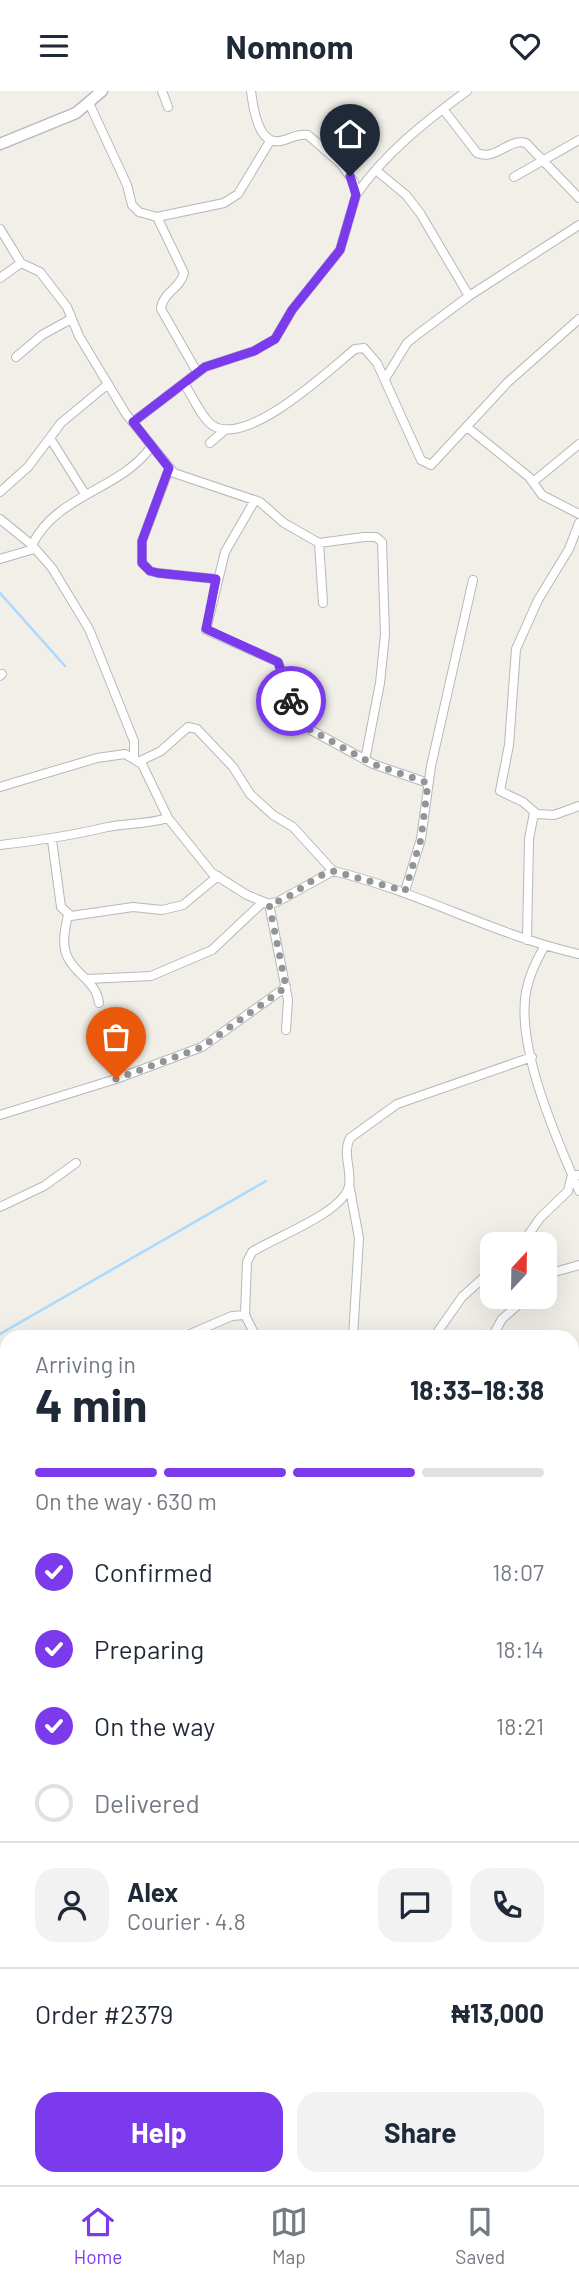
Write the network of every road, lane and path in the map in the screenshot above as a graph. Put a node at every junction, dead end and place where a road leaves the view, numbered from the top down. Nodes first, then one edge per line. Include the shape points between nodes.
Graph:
1 (102, 91) edge
2 (162, 91) edge
3 (251, 91) edge
4 (467, 91) edge
5 (89, 103) junction
6 (168, 107) dead end
7 (443, 109) junction
8 (579, 140) edge
9 (270, 141) junction
10 (0, 144) edge
11 (544, 160) junction
12 (377, 171) junction
13 (350, 176) junction
14 (369, 176) junction
15 (514, 177) dead end
16 (356, 195) junction
17 (579, 198) edge
18 (157, 217) junction
19 (579, 225) edge
20 (0, 229) edge
21 (20, 263) junction
22 (0, 278) edge
23 (469, 296) junction
24 (71, 319) junction
25 (579, 319) edge
26 (16, 357) dead end
27 (197, 372) junction
28 (385, 379) junction
29 (108, 384) junction
30 (184, 384) junction
31 (133, 422) junction
32 (467, 427) junction
33 (226, 429) junction
34 (50, 437) junction
35 (210, 443) dead end
36 (579, 444) edge
37 (151, 447) junction
38 (169, 468) junction
39 (533, 482) junction
40 (0, 492) edge
41 (85, 494) junction
42 (255, 500) junction
43 (579, 514) edge
44 (0, 519) edge
45 (579, 523) edge
46 (319, 543) junction
47 (33, 547) junction
48 (0, 559) edge
49 (216, 579) junction
50 (473, 580) dead end
51 (323, 603) dead end
52 (136, 760) junction
53 (365, 760) junction
54 (428, 783) junction
55 (0, 787) edge
56 (579, 806) edge
57 (534, 813) junction
58 (168, 818) junction
59 (52, 840) junction
60 (0, 845) edge
61 (333, 871) junction
62 (218, 876) junction
63 (405, 891) junction
64 (266, 903) junction
65 (68, 915) junction
66 (527, 940) junction
67 (544, 947) junction
68 (579, 954) edge
69 (87, 979) junction
70 (286, 987) junction
71 (99, 1003) dead end
72 (286, 1030) dead end
73 (532, 1057) junction
74 (0, 1115) edge
75 (76, 1163) dead end
76 (576, 1175) edge
77 (349, 1184) junction
78 (579, 1191) edge
79 (0, 1207) edge
80 (530, 1232) edge
81 (579, 1265) edge
82 (557, 1271) edge
83 (480, 1281) edge
84 (513, 1309) edge
85 (245, 1315) junction
86 (199, 1330) edge
87 (252, 1330) edge
88 (353, 1330) edge
89 (439, 1330) edge
90 (496, 1330) edge
91 (579, 1794) edge
92 (579, 1809) edge

1 - 5 street
2 - 6 street
3 - 9 street via 263,135
4 - 7 street
5 - 10 street via 76,113
5 - 18 street via 132,205
7 - 11 street via 477,153 493,155 519,141
7 - 12 street
8 - 11 street
9 - 13 street via 308,135
9 - 18 street via 238,194 224,203
11 - 15 street
11 - 17 street
12 - 14 street
12 - 23 street via 420,213
13 - 14 street
13 - 16 street
14 - 16 street
16 - 27 street via 340,250 275,339
18 - 27 street via 184,273 161,309
19 - 23 street
20 - 21 street
21 - 22 street
21 - 24 street via 40,272
23 - 28 street via 407,343
24 - 26 street via 41,335
24 - 29 street
25 - 32 street via 508,382
27 - 30 street
28 - 32 street via 405,430 426,465 434,463
28 - 33 street via 364,348 355,349 278,412
29 - 31 street
29 - 34 street
30 - 31 street
30 - 33 street via 212,425
31 - 37 street
32 - 39 street
33 - 35 street
34 - 40 street via 28,467
34 - 41 street
36 - 39 street
37 - 38 street
37 - 41 street via 114,480
38 - 42 street
38 - 49 street via 142,541 142,563 158,573
39 - 43 street via 542,495
41 - 47 street via 60,510
42 - 46 street
42 - 49 street via 225,552
44 - 47 street
45 - 57 street via 516,649 509,745 500,791
46 - 51 street
46 - 53 street via 364,537 382,542 385,635
47 - 48 street
47 - 52 street via 52,568 89,629 134,741
49 - 53 street via 206,629 278,662 300,721
50 - 54 street
52 - 55 street via 125,754 97,758
52 - 58 street via 149,776
52 - 61 street via 161,751 188,727 197,729 233,767 250,794 293,827
53 - 54 street
54 - 63 street via 421,839
56 - 57 street via 554,815
57 - 66 street via 529,839
58 - 59 street
58 - 62 street
59 - 60 street
59 - 65 street via 61,907
61 - 63 street
61 - 64 street via 296,893
62 - 64 street
62 - 65 street via 183,905
63 - 66 street
64 - 69 street via 212,950 151,976
64 - 70 street
65 - 69 street via 67,957
66 - 67 street
67 - 68 street
67 - 73 street via 526,995
69 - 71 street
70 - 72 street
70 - 74 street via 202,1047
73 - 76 street via 539,1090
73 - 77 street via 397,1104 346,1145
75 - 79 street via 44,1186
76 - 78 street
76 - 80 street via 568,1191
77 - 85 street via 335,1206 252,1252 247,1262
77 - 88 street via 359,1238
81 - 82 street
83 - 89 street
84 - 90 street
85 - 86 street
85 - 87 street
91 - 92 street

